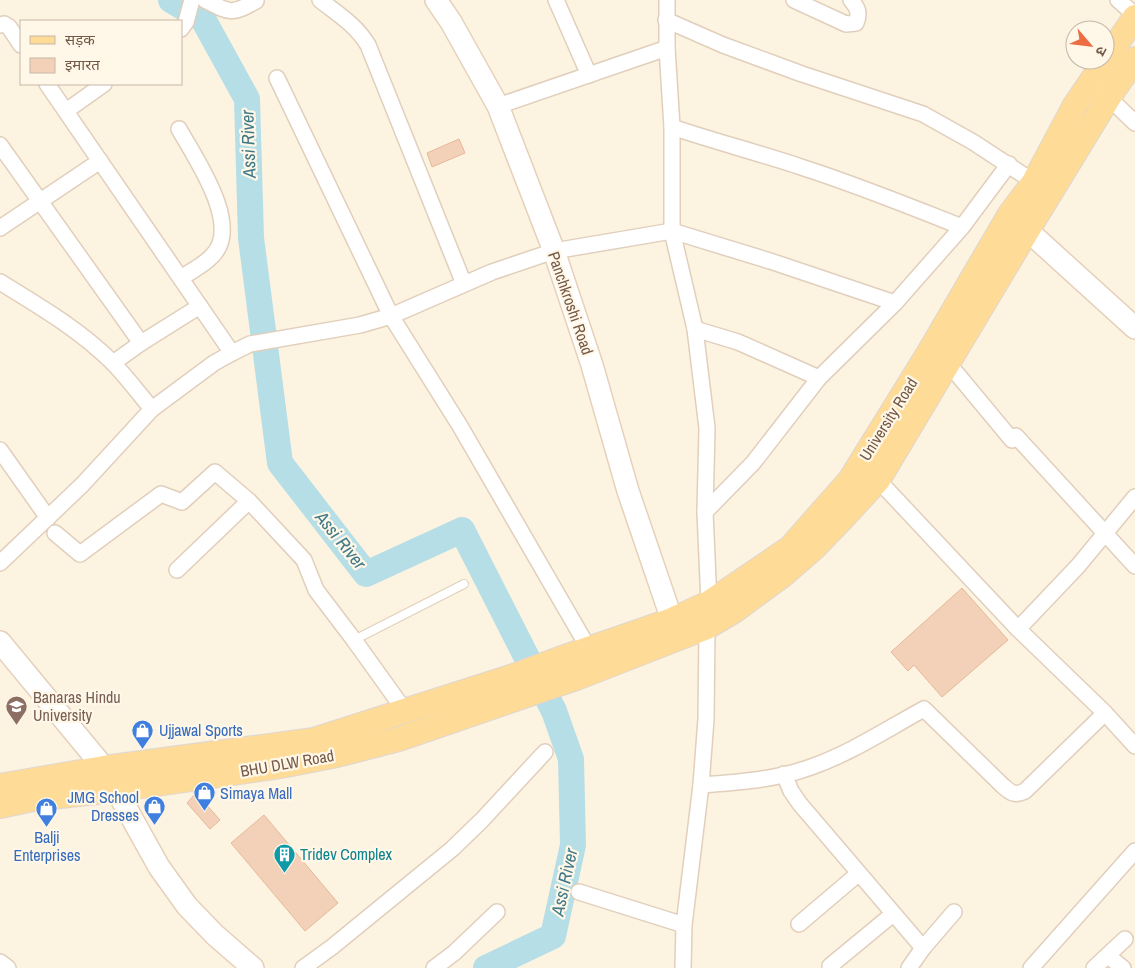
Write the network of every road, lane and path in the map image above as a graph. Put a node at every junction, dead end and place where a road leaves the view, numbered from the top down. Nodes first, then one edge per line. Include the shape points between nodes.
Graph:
1 (192, 0) edge
2 (205, 0) edge
3 (320, 0) edge
4 (436, 0) edge
5 (556, 0) edge
6 (667, 0) edge
7 (794, 0) edge
8 (851, 0) edge
9 (1118, 0) edge
10 (256, 1) edge
11 (1135, 16) edge
12 (666, 20) junction
13 (0, 25) edge
14 (184, 25) edge
15 (20, 44) edge
16 (667, 48) junction
17 (1135, 58) edge
18 (588, 75) junction
19 (277, 78) dead end
20 (1092, 81) junction
21 (48, 85) edge
22 (103, 85) edge
23 (1109, 97) junction
24 (498, 106) junction
25 (66, 111) junction
26 (1135, 123) edge
27 (672, 127) junction
28 (179, 129) dead end
29 (0, 145) edge
30 (100, 161) junction
31 (1008, 164) junction
32 (1034, 182) junction
33 (41, 201) junction
34 (1010, 214) junction
35 (962, 227) junction
36 (0, 228) edge
37 (672, 231) junction
38 (1027, 231) junction
39 (554, 251) junction
40 (181, 278) junction
41 (0, 282) edge
42 (464, 284) junction
43 (895, 303) junction
44 (200, 306) junction
45 (391, 316) junction
46 (1135, 328) edge
47 (695, 329) junction
48 (140, 343) junction
49 (232, 353) junction
50 (113, 363) junction
51 (948, 363) junction
52 (819, 378) junction
53 (152, 409) junction
54 (0, 450) edge
55 (878, 480) junction
56 (1135, 497) edge
57 (250, 501) junction
58 (706, 512) junction
59 (48, 518) junction
60 (56, 532) dead end
61 (1104, 534) junction
62 (0, 563) edge
63 (1135, 566) edge
64 (177, 570) dead end
65 (464, 584) dead end
66 (709, 603) junction
67 (672, 620) junction
68 (707, 627) junction
69 (1018, 629) junction
70 (354, 640) junction
71 (0, 642) edge
72 (589, 649) junction
73 (511, 677) joint
74 (405, 711) junction
75 (1105, 713) junction
76 (1135, 746) edge
77 (545, 752) dead end
78 (104, 768) junction
79 (784, 774) junction
80 (701, 785) junction
81 (0, 786) edge
82 (116, 790) junction
83 (0, 806) edge
84 (1135, 851) edge
85 (858, 874) junction
86 (579, 892) dead end
87 (496, 912) dead end
88 (954, 912) dead end
89 (893, 914) junction
90 (799, 924) dead end
91 (684, 925) junction
92 (1125, 939) dead end
93 (923, 948) junction
94 (1108, 956) junction
95 (0, 962) edge
96 (830, 966) dead end
97 (8, 968) edge
98 (253, 968) edge
99 (303, 968) edge
100 (434, 968) edge
101 (683, 968) edge
102 (909, 968) edge
103 (1031, 968) edge
104 (1094, 968) edge
105 (1123, 968) edge

1 - 14 street
2 - 10 street via 232,12
3 - 42 street via 352,23 368,45
4 - 24 street, Panchkroshi Road
5 - 18 street
6 - 12 street
7 - 8 street via 846,24 856,23 859,14
9 - 11 street
11 - 20 main road, University Road
12 - 16 street
12 - 31 street via 740,52 922,114
13 - 15 street via 9,27
16 - 18 street
16 - 27 street
17 - 23 main road, BHU DLW Road
18 - 24 street
19 - 45 street
20 - 23 street
20 - 32 main road, University Road via 1075,105
21 - 25 street
22 - 25 street
23 - 26 street
23 - 38 main road, BHU DLW Road
24 - 39 street, Panchkroshi Road
25 - 30 street
27 - 35 street via 802,167
27 - 37 street
28 - 40 street via 214,190 222,218 221,236 213,256
29 - 33 street
30 - 33 street
30 - 40 street
31 - 32 street
31 - 35 street
32 - 34 main road, University Road
33 - 36 street
33 - 48 street
34 - 38 street
34 - 66 main road, University Road via 850,480 790,548
35 - 43 street
37 - 39 street
37 - 43 street
37 - 47 street
38 - 46 street
38 - 51 main road, BHU DLW Road
39 - 42 street
39 - 67 street, Panchkroshi Road via 592,365 628,491
40 - 44 street
41 - 50 street via 88,340
42 - 45 street
43 - 52 street
44 - 48 street
44 - 49 street
45 - 49 street via 360,325 250,344
45 - 72 street via 460,426
47 - 52 street via 738,342
47 - 58 street via 707,428
48 - 50 street
49 - 53 street
50 - 53 street
51 - 55 main road, BHU DLW Road
51 - 61 street
52 - 58 street via 753,463
53 - 59 street
54 - 59 street
55 - 68 main road, BHU DLW Road via 837,525 783,575
55 - 69 street
56 - 61 street
57 - 60 street via 215,472 182,502 161,494 80,554
57 - 64 street
57 - 70 street via 304,560 316,590
58 - 66 street
59 - 62 street
61 - 63 street
61 - 69 street
65 - 70 lane
66 - 67 main road, University Road
66 - 68 street
67 - 72 main road, University Road
68 - 80 street
68 - 82 main road, BHU DLW Road via 580,677 399,740 281,766
69 - 75 street
70 - 74 street
71 - 78 street
72 - 73 main road, University Road
73 - 74 main road, BHU DLW Road
74 - 78 main road, BHU DLW Road via 314,740
75 - 76 street
75 - 79 street via 1025,791 1018,794 1010,793 924,709 811,768
77 - 99 street via 452,849
78 - 81 main road, BHU DLW Road
78 - 82 street
79 - 80 street via 753,781
79 - 85 street via 800,804
80 - 91 street
82 - 83 main road, BHU DLW Road
82 - 98 street via 159,868 187,906 214,935
84 - 103 street
85 - 89 street
85 - 90 street
86 - 91 street
87 - 100 street via 454,954
88 - 93 street
89 - 93 street
89 - 96 street
91 - 101 street
92 - 94 street
93 - 102 street
94 - 104 street
94 - 105 street
95 - 97 street

